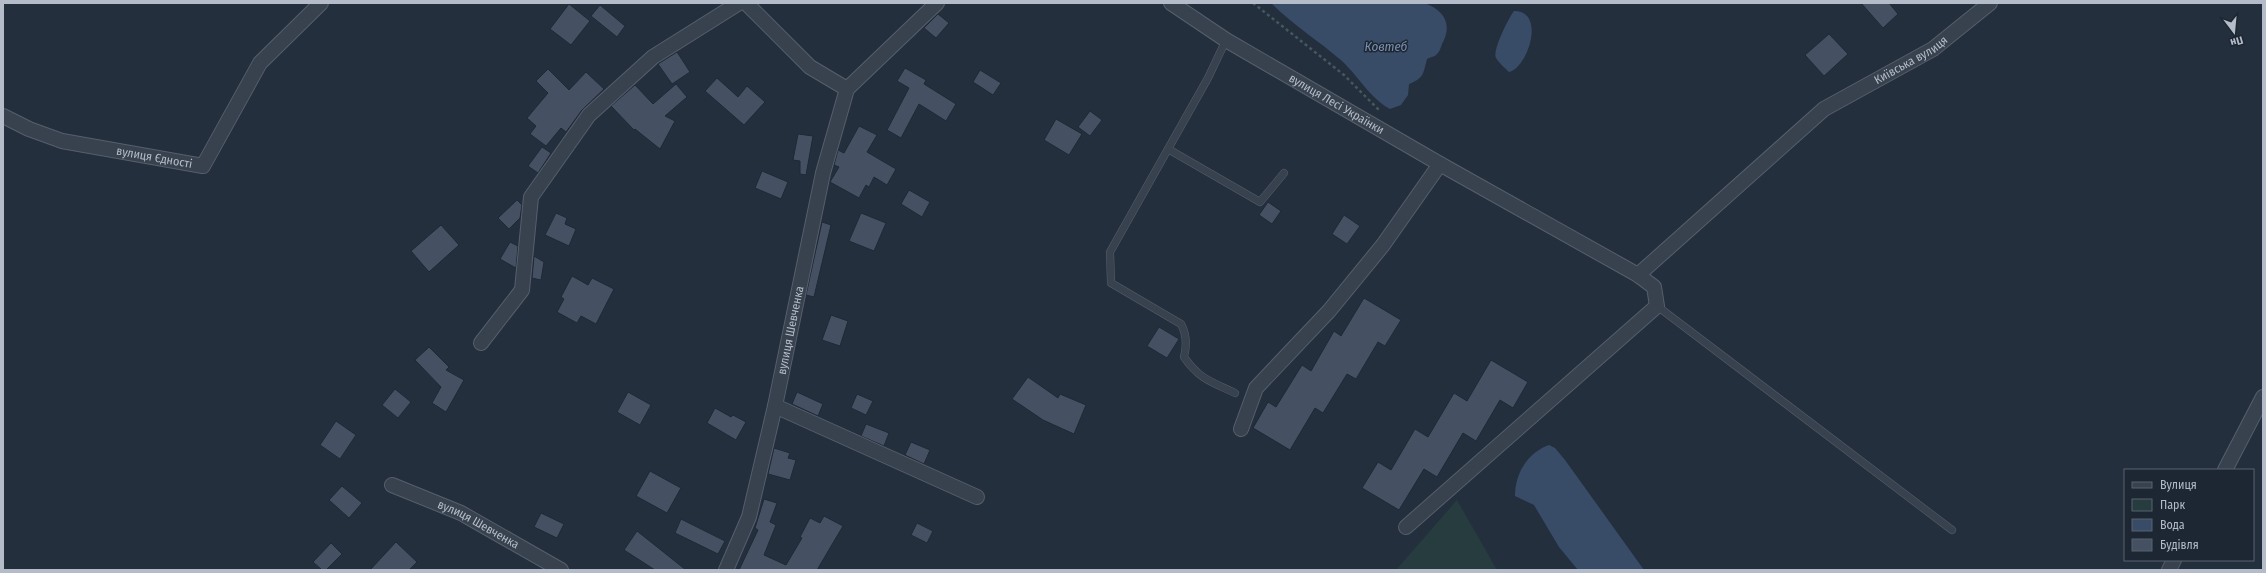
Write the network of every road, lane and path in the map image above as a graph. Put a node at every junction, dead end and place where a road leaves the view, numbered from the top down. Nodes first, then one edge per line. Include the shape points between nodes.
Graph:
1 (321, 3) edge
2 (739, 3) edge
3 (746, 3) edge
4 (937, 3) edge
5 (1172, 3) edge
6 (1253, 3) edge
7 (1990, 3) edge
8 (1226, 40) junction
9 (847, 89) junction
10 (3, 116) edge
11 (1383, 116) dead end
12 (1168, 150) junction
13 (1440, 164) junction
14 (1284, 173) dead end
15 (1638, 275) junction
16 (1657, 306) junction
17 (481, 343) dead end
18 (1235, 393) dead end
19 (2263, 397) edge
20 (775, 406) junction
21 (1241, 429) dead end
22 (2226, 469) edge
23 (392, 485) dead end
24 (977, 497) dead end
25 (1406, 527) dead end
26 (1952, 530) dead end
27 (2174, 561) edge
28 (561, 570) edge
29 (726, 570) edge
30 (2169, 570) edge

1 - 10 street, вулиця Єдності via 260,63 203,166 62,141
2 - 17 street via 653,57 590,115 531,197 522,290
3 - 9 street via 810,67
4 - 9 street, вулиця Шевченка
5 - 8 street, вулиця Лесі Українки
6 - 11 path via 1344,75
7 - 15 street, Київська вулиця via 1933,49 1824,109
8 - 12 lane
8 - 13 street, вулиця Лесі Українки
9 - 20 street, вулиця Шевченка via 822,173
12 - 14 lane via 1260,202
12 - 18 lane via 1110,252 1111,283 1181,324 1187,346 1184,357 1193,370 1203,378
13 - 15 street, вулиця Лесі Українки
13 - 21 street via 1383,245 1330,311 1256,388
15 - 16 street, вулиця Лесі Українки via 1654,287
16 - 25 street
16 - 26 lane
19 - 22 street
20 - 24 street
20 - 29 street, вулиця Шевченка via 748,517
23 - 28 street, вулиця Шевченка via 461,513
27 - 30 street

